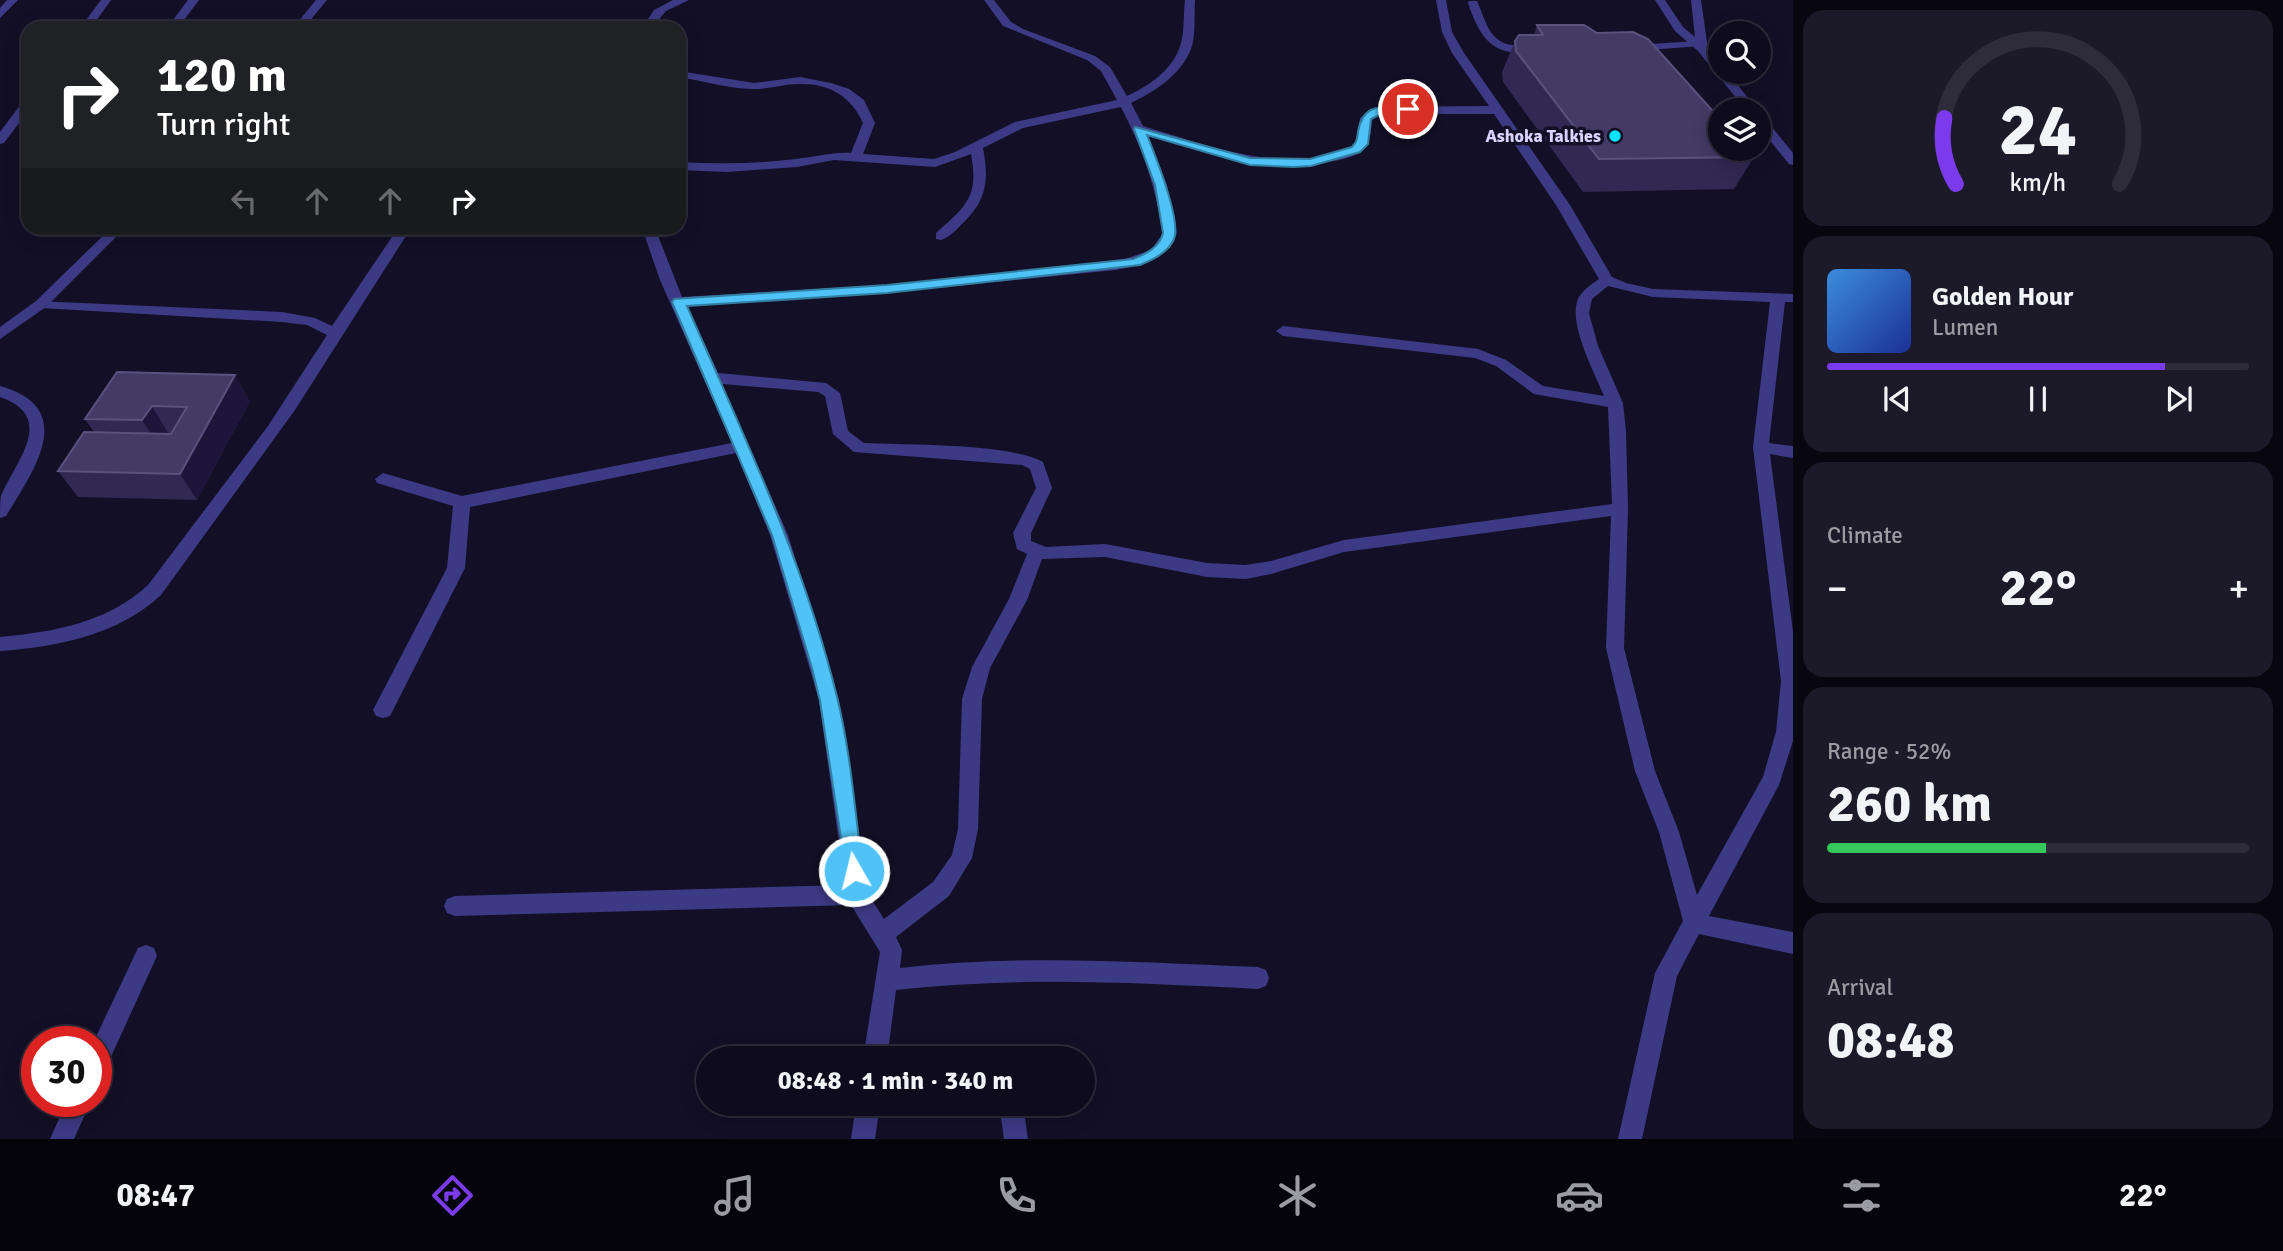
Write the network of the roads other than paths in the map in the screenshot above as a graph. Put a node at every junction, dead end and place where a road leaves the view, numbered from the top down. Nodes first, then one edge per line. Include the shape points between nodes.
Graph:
1 (13, 0) edge
2 (106, 0) edge
3 (194, 0) edge
4 (322, 0) edge
5 (684, 0) edge
6 (989, 0) edge
7 (1190, 0) edge
8 (1441, 0) edge
9 (1660, 0) edge
10 (1696, 0) edge
11 (1473, 3) dead end
12 (0, 15) edge
13 (90, 21) edge
14 (178, 21) edge
15 (304, 21) edge
16 (651, 21) edge
17 (1699, 46) junction
18 (1623, 47) edge
19 (1551, 49) edge
20 (1708, 57) edge
21 (686, 75) edge
22 (1730, 84) edge
23 (1742, 98) edge
24 (1122, 103) junction
25 (1496, 110) junction
26 (21, 112) edge
27 (1139, 129) junction
28 (1771, 134) edge
29 (0, 140) edge
30 (976, 146) junction
31 (856, 158) junction
32 (1793, 161) edge
33 (686, 166) edge
34 (111, 235) edge
35 (399, 235) edge
36 (650, 235) edge
37 (941, 236) dead end
38 (1607, 280) junction
39 (1786, 298) edge
40 (679, 302) junction
41 (41, 304) junction
42 (1283, 331) dead end
43 (335, 333) junction
44 (0, 334) edge
45 (712, 378) junction
46 (0, 391) edge
47 (1615, 403) junction
48 (740, 447) junction
49 (1761, 447) junction
50 (1793, 452) edge
51 (383, 479) dead end
52 (462, 502) junction
53 (1620, 509) junction
54 (0, 512) edge
55 (1036, 553) junction
56 (0, 644) edge
57 (383, 710) dead end
58 (857, 895) junction
59 (455, 906) dead end
60 (1694, 923) junction
61 (881, 935) junction
62 (1793, 943) edge
63 (146, 956) dead end
64 (1258, 978) dead end
65 (887, 980) junction
66 (112, 1029) edge
67 (877, 1046) edge
68 (866, 1116) edge
69 (1013, 1116) edge
70 (72, 1117) edge
71 (62, 1139) edge
72 (863, 1139) edge
73 (1016, 1139) edge
74 (1630, 1139) edge

1 - 12 street
2 - 13 street
3 - 14 street
4 - 15 street
5 - 16 street via 662,7
6 - 24 street via 1019,31 1091,58 1106,69
7 - 24 street via 1186,48 1173,69 1145,92
8 - 25 street via 1447,32
9 - 17 street via 1679,29
10 - 17 street
11 - 19 street via 1483,32 1500,48
17 - 18 street
17 - 20 street
21 - 31 street via 754,86 800,80 845,91 860,103 869,124
22 - 23 street
24 - 27 street
24 - 30 street via 1019,125
25 - 27 street via 1379,110 1366,118 1362,144 1356,150 1294,164 1250,162
25 - 38 street via 1563,205
26 - 29 street
27 - 40 street via 1161,185 1170,233 1152,256 1136,262 887,289
28 - 32 street
30 - 31 street via 935,163
30 - 37 street via 983,178 976,205
31 - 33 street via 834,156 727,168
34 - 41 street
35 - 43 street
36 - 40 street
38 - 39 street via 1653,293
38 - 47 street via 1590,292 1582,313
39 - 49 street
40 - 45 street
41 - 43 street via 282,317 310,321
41 - 44 street
42 - 47 street via 1465,352 1501,363 1539,390
43 - 56 street via 268,438 159,585 134,607 98,625 58,637
45 - 48 street
45 - 55 street via 821,387 832,393 841,434 860,448 1026,460 1037,466 1044,488 1022,533 1023,544
46 - 54 street via 23,400 37,418 37,441
47 - 53 street
48 - 52 street
48 - 58 street via 779,535 821,668
49 - 50 street
49 - 60 street via 1790,681 1786,732 1772,779
51 - 52 street
52 - 57 street via 456,568
53 - 55 street via 1344,545 1243,572 1112,551
53 - 60 street via 1615,649 1645,771 1669,832
55 - 61 street via 981,667 972,699 968,829 962,858 941,889
58 - 59 street
58 - 61 street
60 - 62 street
60 - 74 street via 1666,972
61 - 65 street via 891,950
63 - 66 street
64 - 65 street via 1056,969 968,971
65 - 67 street
68 - 72 street
69 - 73 street
70 - 71 street

